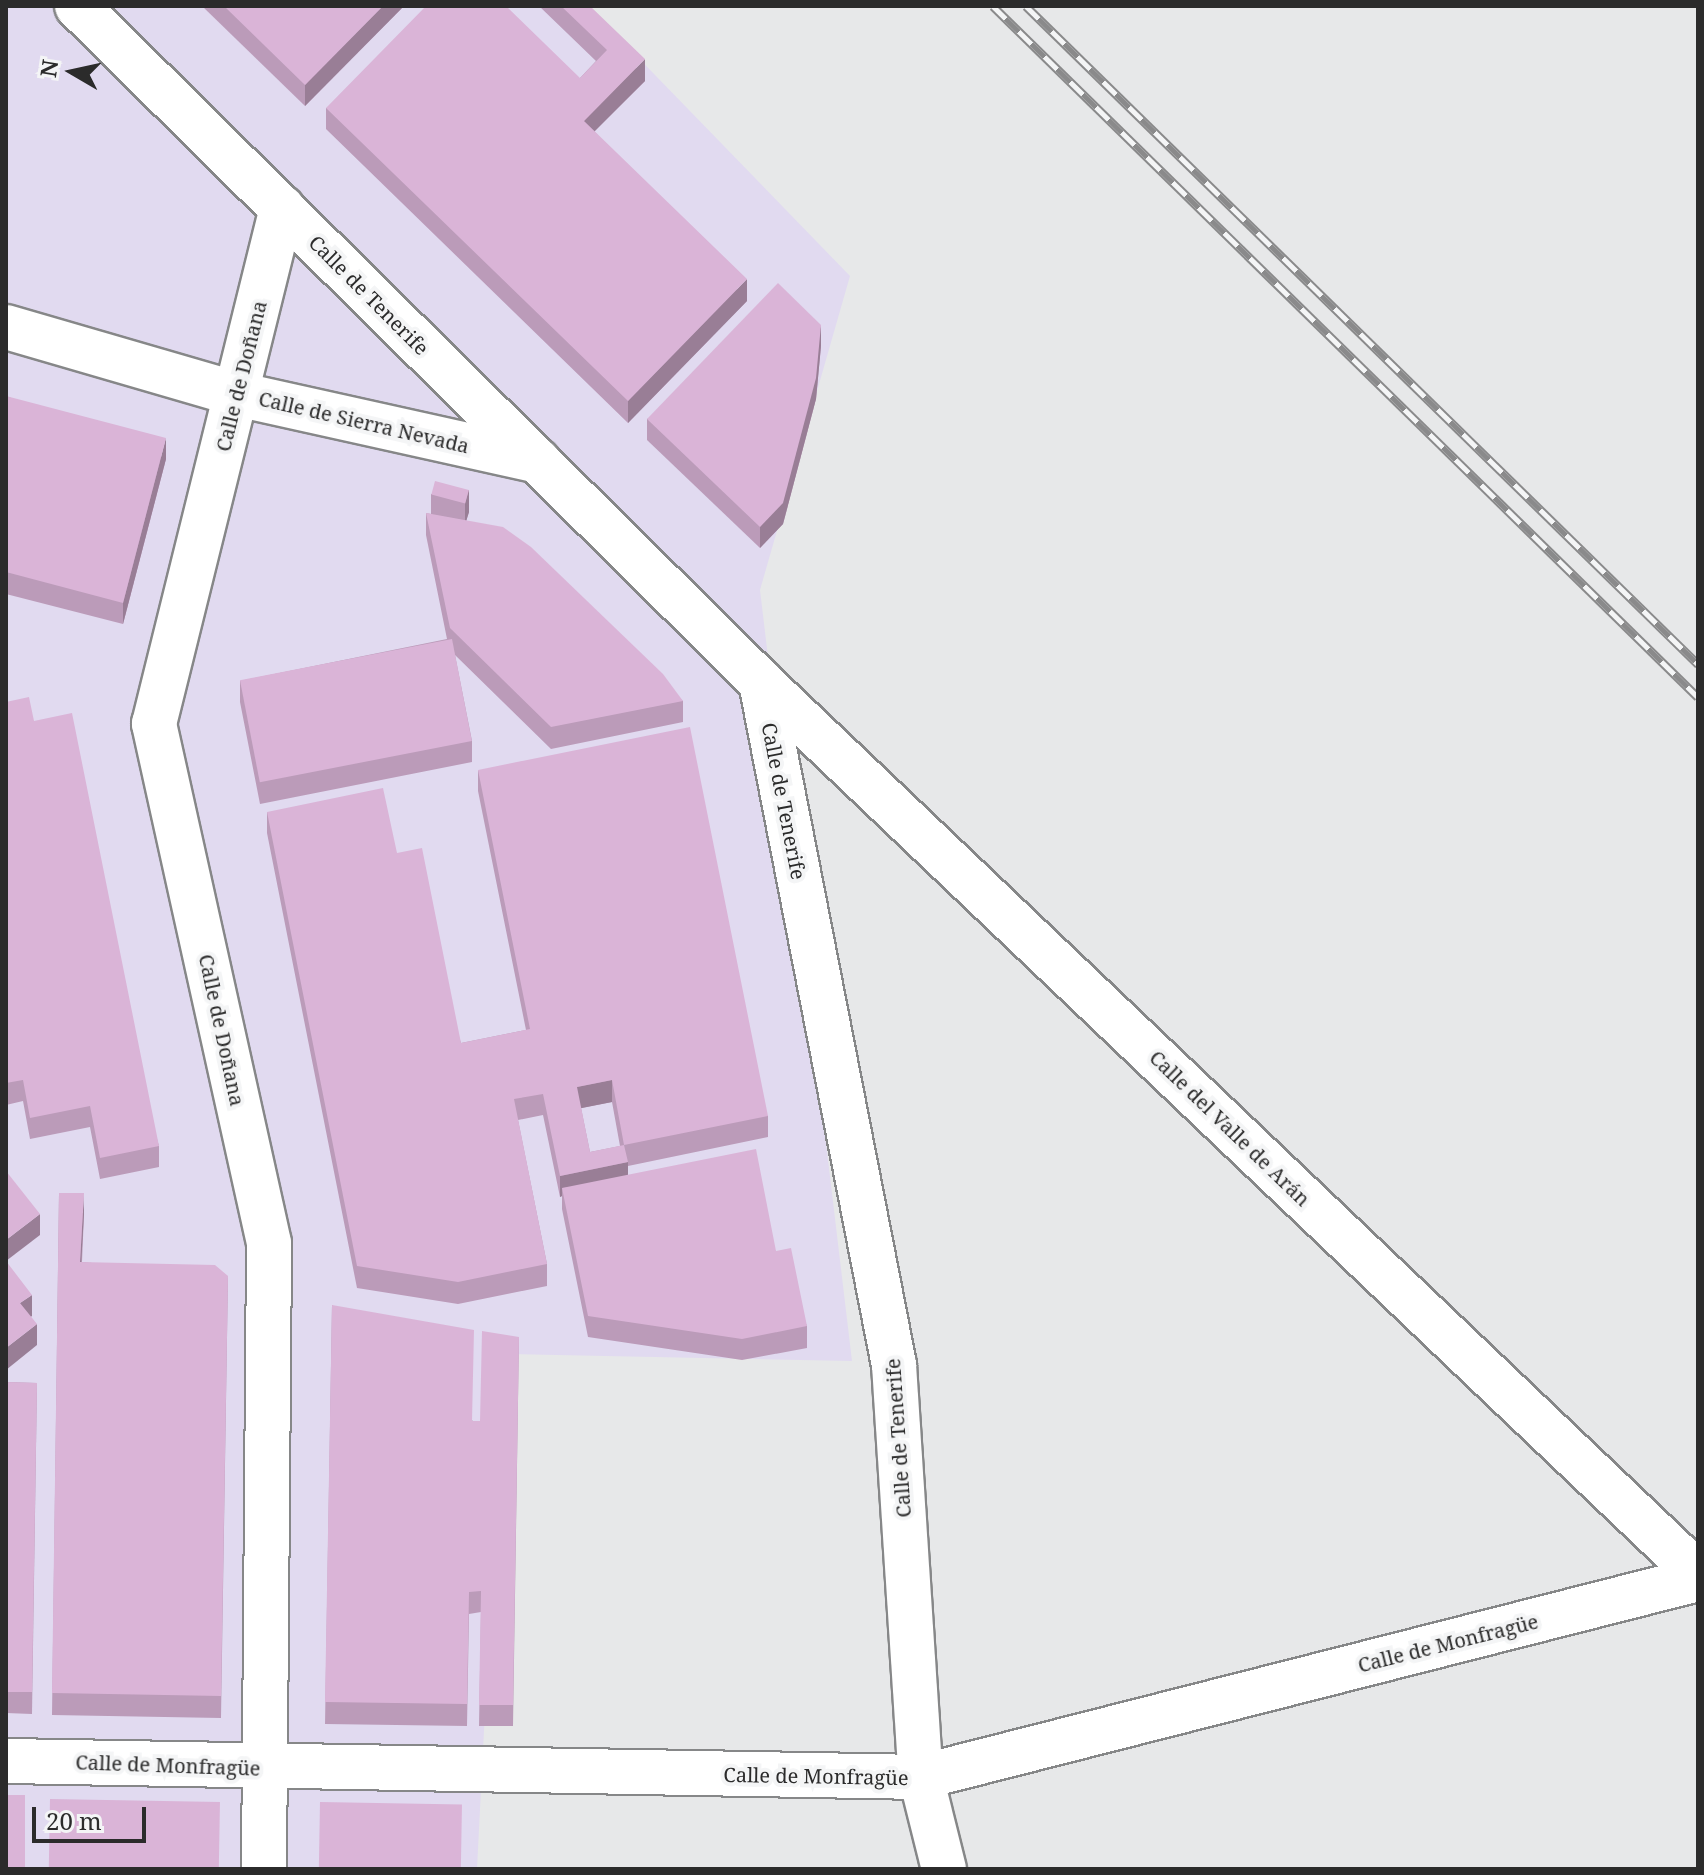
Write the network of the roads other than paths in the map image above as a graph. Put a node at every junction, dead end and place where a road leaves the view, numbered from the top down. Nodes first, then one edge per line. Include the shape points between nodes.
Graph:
1 (77, 6) edge
2 (282, 208) junction
3 (6, 327) edge
4 (237, 394) junction
5 (538, 461) junction
6 (761, 682) junction
7 (1698, 1576) edge
8 (6, 1761) edge
9 (264, 1768) junction
10 (921, 1777) junction
11 (264, 1869) edge
12 (944, 1869) edge

1 - 2 street, Calle de Tenerife
2 - 4 street, Calle de Doñana
2 - 5 street, Calle de Tenerife
3 - 4 street, Calle de Sierra Nevada
4 - 5 street, Calle de Sierra Nevada
4 - 9 street, Calle de Doñana via 154,724 269,1243
5 - 6 street, Calle de Tenerife
6 - 7 street, Calle del Valle de Arán
6 - 10 street, Calle de Tenerife via 894,1365
7 - 10 street, Calle de Monfragüe
8 - 9 street, Calle de Monfragüe
9 - 10 street, Calle de Monfragüe
9 - 11 street, Calle de Doñana
10 - 12 street, Calle de Tenerife

